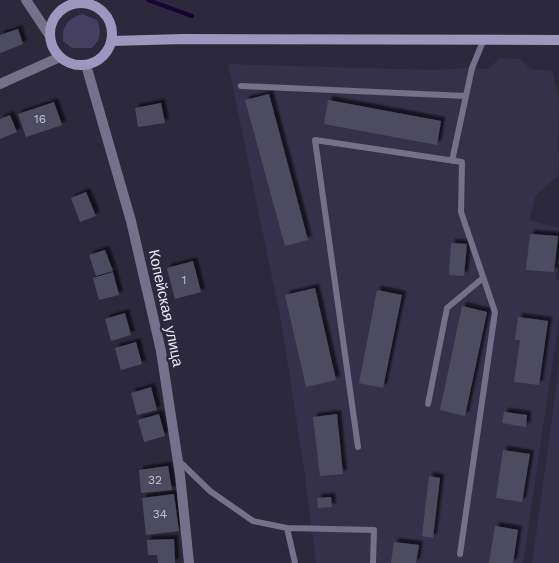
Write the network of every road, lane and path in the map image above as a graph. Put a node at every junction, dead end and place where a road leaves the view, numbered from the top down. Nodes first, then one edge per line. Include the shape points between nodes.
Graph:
1 (26, 0) edge
2 (80, 1) edge
3 (50, 36) junction
4 (484, 39) junction
5 (559, 40) edge
6 (112, 41) junction
7 (60, 57) junction
8 (86, 65) junction
9 (0, 84) edge
10 (241, 86) dead end
11 (466, 96) junction
12 (452, 161) junction
13 (483, 278) junction
14 (428, 404) dead end
15 (358, 447) dead end
16 (178, 459) junction
17 (287, 528) junction
18 (460, 554) dead end
19 (188, 563) edge
20 (295, 563) edge
21 (373, 563) edge

1 - 3 street
2 - 3 street via 55,17
2 - 6 street via 94,5 105,14 112,26
3 - 7 street
4 - 5 street
4 - 6 street
4 - 11 lane via 472,68
6 - 8 street via 98,61
7 - 8 street via 77,65
7 - 9 street
8 - 16 street, Копейская улица via 132,221 162,351
10 - 11 lane
11 - 12 lane
12 - 13 lane via 462,162 461,212
12 - 15 lane via 315,140
13 - 14 lane via 447,308
13 - 18 lane via 495,312
16 - 17 lane via 210,491 253,522
16 - 19 street, Копейская улица
17 - 20 lane
17 - 21 lane via 374,530

